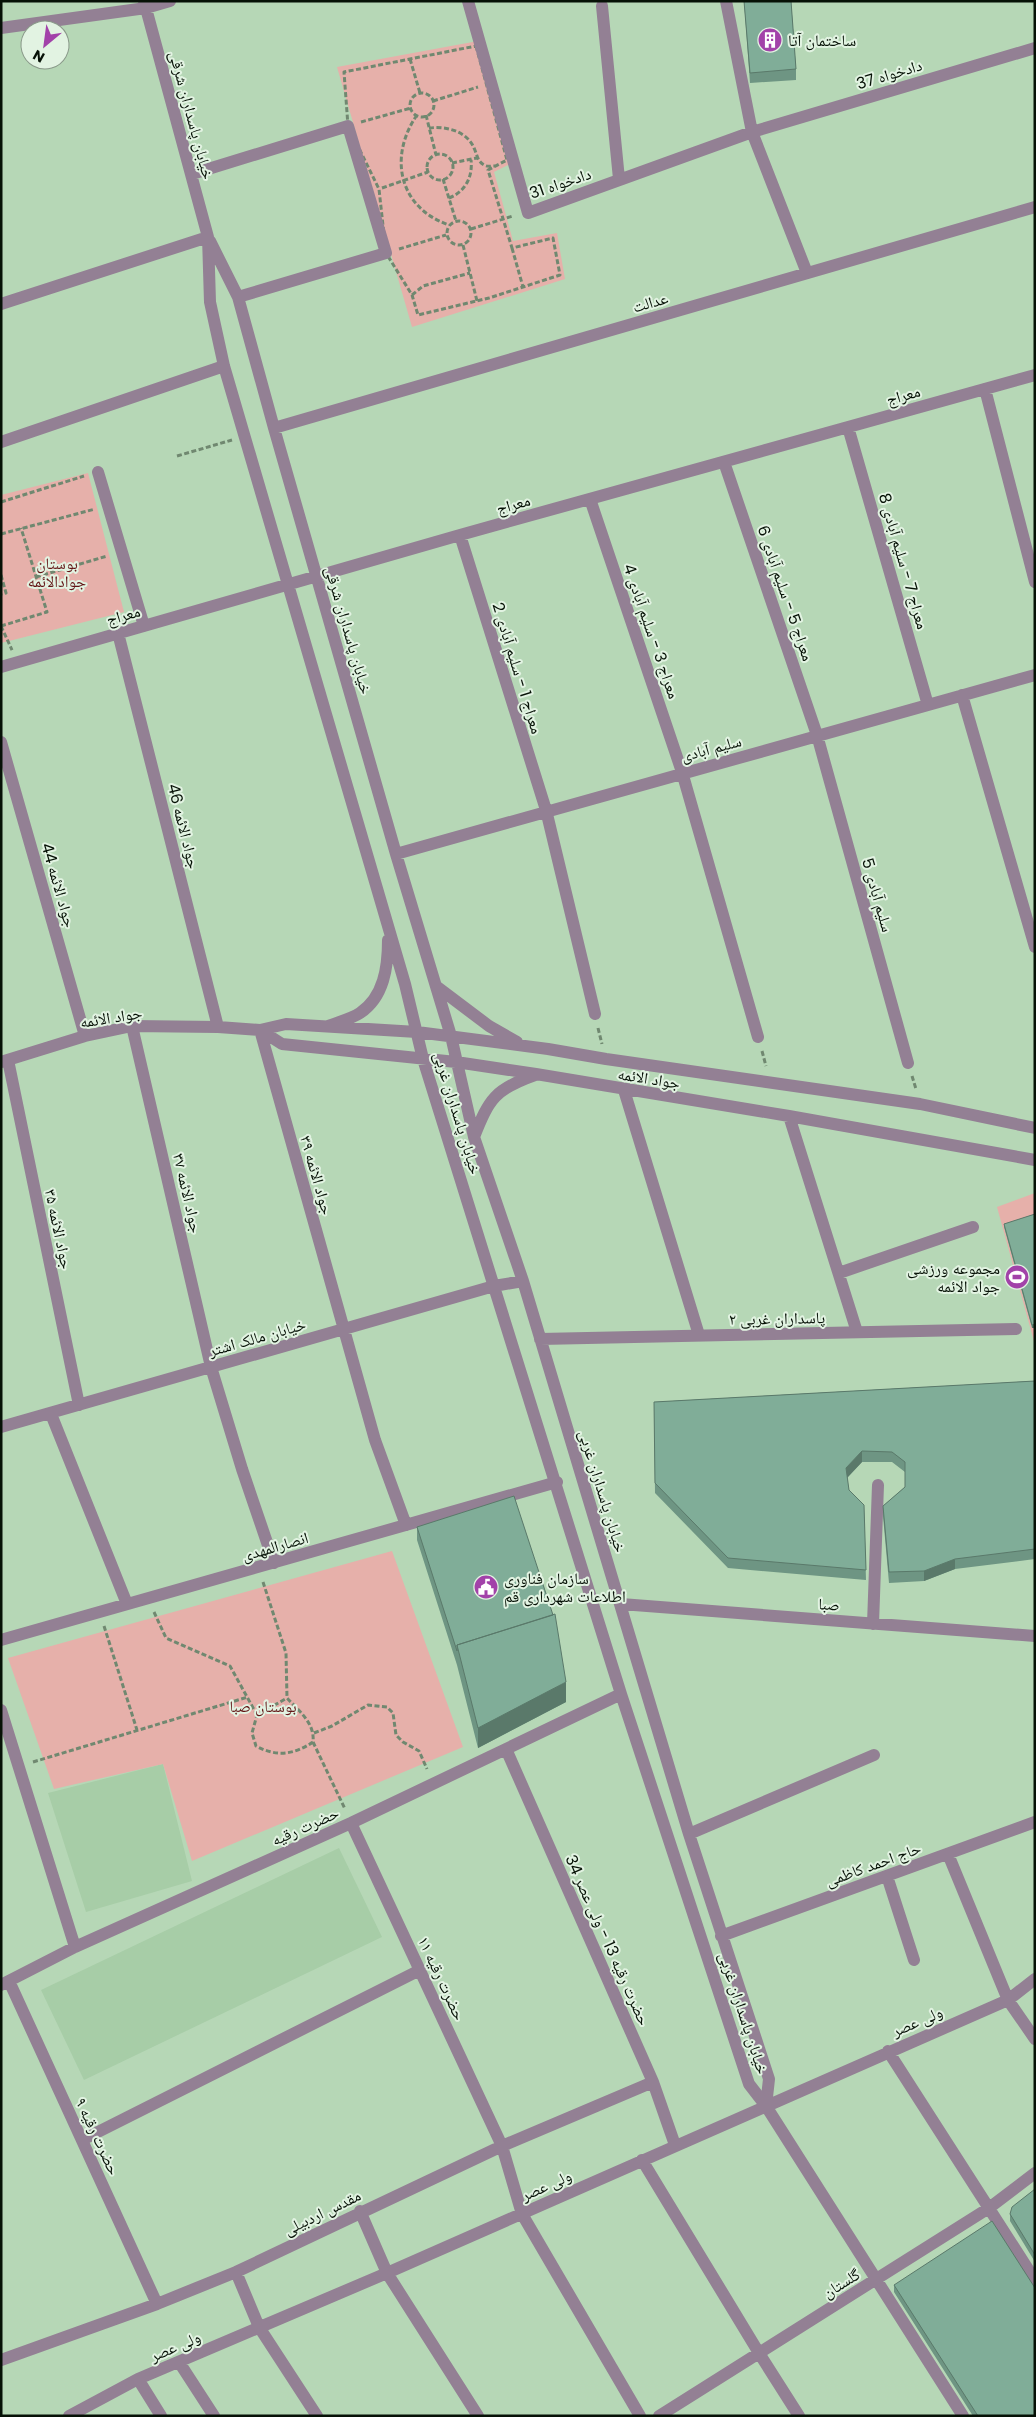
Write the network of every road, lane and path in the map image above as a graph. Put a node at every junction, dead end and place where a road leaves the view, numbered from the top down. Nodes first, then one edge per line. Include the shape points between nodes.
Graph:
1 (170, 1) edge
2 (468, 1) edge
3 (726, 1) edge
4 (145, 5) edge
5 (602, 6) dead end
6 (1, 28) edge
7 (1035, 48) edge
8 (410, 59) junction
9 (487, 84) junction
10 (420, 93) junction
11 (433, 101) junction
12 (411, 108) junction
13 (418, 115) junction
14 (426, 115) junction
15 (348, 126) junction
16 (429, 128) junction
17 (752, 132) junction
18 (436, 155) junction
19 (477, 158) junction
20 (471, 160) junction
21 (452, 163) junction
22 (496, 166) junction
23 (428, 172) junction
24 (192, 174) junction
25 (443, 179) junction
26 (619, 179) junction
27 (405, 181) junction
28 (379, 189) junction
29 (449, 198) junction
30 (1034, 210) edge
31 (528, 212) junction
32 (503, 218) junction
33 (456, 221) junction
34 (449, 225) junction
35 (471, 229) junction
36 (446, 235) junction
37 (208, 237) junction
38 (463, 244) junction
39 (512, 248) junction
40 (386, 253) junction
41 (470, 273) junction
42 (807, 273) junction
43 (522, 287) junction
44 (412, 295) junction
45 (238, 297) junction
46 (477, 301) junction
47 (1, 304) edge
48 (224, 366) junction
49 (1035, 375) edge
50 (985, 389) junction
51 (848, 427) junction
52 (274, 428) junction
53 (245, 437) junction
54 (1, 442) edge
55 (177, 456) dead end
56 (724, 462) junction
57 (98, 472) joint
58 (590, 499) junction
59 (1, 502) edge
60 (108, 505) junction
61 (21, 528) junction
62 (1, 534) edge
63 (460, 536) junction
64 (122, 552) junction
65 (1, 575) edge
66 (316, 576) junction
67 (36, 577) junction
68 (1035, 582) edge
69 (290, 584) junction
70 (1, 594) edge
71 (1, 626) edge
72 (144, 626) junction
73 (118, 633) junction
74 (17, 663) junction
75 (1, 667) edge
76 (1035, 675) edge
77 (962, 695) junction
78 (928, 705) junction
79 (817, 735) junction
80 (1, 742) edge
81 (682, 772) junction
82 (546, 810) junction
83 (396, 854) junction
84 (388, 925) junction
85 (1035, 947) edge
86 (436, 986) junction
87 (595, 1014) joint
88 (132, 1026) junction
89 (218, 1027) junction
90 (323, 1028) junction
91 (260, 1030) junction
92 (417, 1032) junction
93 (84, 1036) junction
94 (451, 1036) junction
95 (758, 1037) joint
96 (523, 1046) junction
97 (423, 1059) junction
98 (606, 1060) junction
99 (5, 1061) edge
100 (456, 1062) junction
101 (908, 1063) joint
102 (536, 1074) junction
103 (771, 1084) junction
104 (624, 1090) junction
105 (920, 1104) junction
106 (788, 1116) junction
107 (1035, 1128) edge
108 (474, 1138) junction
109 (1035, 1160) edge
110 (973, 1227) dead end
111 (839, 1273) junction
112 (523, 1281) junction
113 (494, 1286) junction
114 (343, 1329) junction
115 (1016, 1329) dead end
116 (857, 1332) junction
117 (699, 1336) junction
118 (540, 1339) junction
119 (211, 1367) junction
120 (79, 1405) junction
121 (51, 1414) junction
122 (1, 1427) edge
123 (557, 1482) junction
124 (878, 1485) dead end
125 (406, 1526) junction
126 (274, 1563) junction
127 (259, 1567) junction
128 (148, 1598) junction
129 (127, 1604) junction
130 (621, 1604) junction
131 (100, 1612) junction
132 (874, 1624) junction
133 (1035, 1636) edge
134 (1, 1640) edge
135 (621, 1694) junction
136 (248, 1697) junction
137 (286, 1698) junction
138 (1, 1710) edge
139 (257, 1715) junction
140 (138, 1730) junction
141 (314, 1732) junction
142 (312, 1742) junction
143 (506, 1749) junction
144 (874, 1755) dead end
145 (18, 1767) junction
146 (434, 1784) junction
147 (1035, 1822) edge
148 (352, 1823) junction
149 (689, 1834) junction
150 (948, 1854) junction
151 (887, 1876) junction
152 (721, 1936) junction
153 (75, 1947) junction
154 (914, 1960) dead end
155 (420, 1970) junction
156 (1035, 1979) edge
157 (5, 1983) edge
158 (1008, 2000) junction
159 (1035, 2039) edge
160 (888, 2051) junction
161 (652, 2082) junction
162 (766, 2106) junction
163 (82, 2140) junction
164 (675, 2145) junction
165 (502, 2146) junction
166 (642, 2160) junction
167 (1035, 2173) edge
168 (989, 2208) junction
169 (360, 2212) junction
170 (522, 2214) junction
171 (236, 2272) junction
172 (387, 2273) junction
173 (1035, 2280) edge
174 (876, 2281) junction
175 (157, 2304) junction
176 (259, 2327) junction
177 (758, 2354) junction
178 (1, 2360) edge
179 (179, 2362) junction
180 (138, 2379) junction
181 (69, 2416) edge
182 (161, 2416) edge
183 (214, 2416) edge
184 (317, 2416) edge
185 (478, 2416) edge
186 (640, 2416) edge
187 (660, 2416) edge
188 (799, 2416) edge
189 (963, 2416) edge

1 - 4 street
2 - 31 street, دادخواه 31
3 - 17 street
4 - 6 street
4 - 24 street, خیابان پاسداران شرقی
5 - 26 street
7 - 17 street, دادخواه 37
8 - 9 path via 476,46
8 - 10 path
8 - 15 path via 344,72
9 - 11 path
9 - 22 path via 507,160
10 - 11 path via 427,94
10 - 12 path via 413,97
11 - 14 path via 432,110
12 - 13 path
12 - 15 path
13 - 14 path
13 - 27 path via 402,148
14 - 16 path
15 - 24 street
15 - 28 path
15 - 40 street
16 - 18 path
16 - 19 path via 459,133 471,143
17 - 26 street, دادخواه 31
17 - 42 street
18 - 21 path via 446,156
18 - 23 path via 428,162
19 - 20 path
19 - 22 path via 486,166
20 - 21 path
20 - 29 path via 471,173 465,186
21 - 25 path via 450,174
22 - 32 path via 488,170
23 - 25 path via 435,179
23 - 27 path
24 - 37 street, خیابان پاسداران شرقی
25 - 29 path
26 - 31 street, دادخواه 31
27 - 28 path
27 - 34 path via 418,208
28 - 40 path
29 - 33 path
30 - 42 street, عدالت
31 - 32 path
32 - 35 path
32 - 39 path
33 - 34 path
33 - 35 path via 466,222
34 - 36 path
35 - 38 path via 470,237
36 - 38 path via 454,244
36 - 40 path
37 - 45 street, خیابان پاسداران شرقی
37 - 47 street
37 - 48 street, خیابان پاسداران شرقی via 210,302
38 - 41 path
39 - 43 path
39 - 43 path via 553,238 560,275
40 - 44 path
40 - 45 street
41 - 44 path via 423,286
41 - 46 path
42 - 52 street, عدالت
43 - 46 path
44 - 46 path via 418,315
45 - 52 street, خیابان پاسداران شرقی
48 - 53 street, خیابان پاسداران شرقی
48 - 54 street
49 - 50 street, معراج
50 - 51 street, معراج
50 - 68 street
51 - 56 street, معراج
51 - 78 street, معراج 7 - سلیم آبادی 8
52 - 66 street, خیابان پاسداران شرقی
53 - 55 path
53 - 69 street, خیابان پاسداران شرقی
56 - 58 street, معراج
56 - 79 street, معراج 5 - سلیم آبادی 6
57 - 59 path
57 - 60 street
58 - 63 street, معراج
58 - 81 street, معراج 3 - سلیم آبادی 4
60 - 61 path
60 - 64 street
61 - 62 path
61 - 67 path
63 - 66 street, معراج
63 - 82 street, معراج 1 - سلیم آبادی 2
64 - 67 path
64 - 72 street
65 - 70 path via 6,593
66 - 69 street, معراج
66 - 83 street, خیابان پاسداران شرقی
67 - 71 path via 47,612
69 - 72 street, معراج
69 - 84 street, خیابان پاسداران شرقی
71 - 74 path
72 - 73 street, معراج
73 - 74 street, معراج
73 - 89 street, جواد الائمه 46
74 - 75 street, معراج
76 - 77 street, سلیم آبادی
77 - 78 street, سلیم آبادی
77 - 85 street
78 - 79 street, سلیم آبادی
79 - 81 street, سلیم آبادی
79 - 101 street, سلیم آبادی 5
80 - 93 street, جواد الائمه 44
81 - 82 street, سلیم آبادی
81 - 95 street, معراج 3 - سلیم آبادی 4
82 - 83 street, سلیم آبادی
82 - 87 street, معراج 1 - سلیم آبادی 2
83 - 86 street, خیابان پاسداران شرقی
84 - 90 street via 388,952 379,992 359,1014
84 - 92 street, خیابان پاسداران شرقی
86 - 94 street, خیابان پاسداران شرقی
86 - 96 street via 489,1026
87 - 98 path
88 - 89 street, جواد الائمه
88 - 93 street, جواد الائمه
88 - 119 street, جواد الائمه ۳۷
89 - 91 street, جواد الائمه
90 - 91 street, جواد الائمه via 286,1024
90 - 92 street, جواد الائمه
91 - 97 street, جواد الائمه via 282,1044
91 - 114 street, جواد الائمه ۳۹
92 - 94 street, جواد الائمه
92 - 97 street, خیابان پاسداران غربی
93 - 99 street, جواد الائمه
94 - 96 street, جواد الائمه
94 - 100 street, خیابان پاسداران غربی
95 - 103 path
96 - 98 street, جواد الائمه
97 - 100 street, جواد الائمه
97 - 113 street, خیابان پاسداران غربی
98 - 103 street, جواد الائمه
99 - 120 street, جواد الائمه ۳۵
100 - 102 street, جواد الائمه
100 - 108 street, خیابان پاسداران غربی
101 - 105 path
102 - 104 street, جواد الائمه
102 - 108 street via 511,1083 499,1092 485,1108
103 - 105 street, جواد الائمه
104 - 106 street, جواد الائمه
104 - 117 street
105 - 107 street, جواد الائمه
106 - 109 street, جواد الائمه
106 - 111 street
108 - 112 street, خیابان پاسداران غربی
110 - 111 street
111 - 116 street
112 - 113 street, خیابان مالک اشتر
112 - 118 street, خیابان پاسداران غربی
113 - 114 street, خیابان مالک اشتر
113 - 123 street, خیابان پاسداران غربی
114 - 119 street, خیابان مالک اشتر
114 - 125 street, جواد الائمه ۳۹ via 375,1440
115 - 116 street, پاسداران غربی ۲
116 - 117 street, پاسداران غربی ۲
117 - 118 street, پاسداران غربی ۲
118 - 130 street, خیابان پاسداران غربی
119 - 120 street, خیابان مالک اشتر
119 - 126 street, جواد الائمه ۳۷
120 - 121 street, خیابان مالک اشتر
121 - 122 street, خیابان مالک اشتر
121 - 129 street
123 - 125 street, انصارالمهدی
123 - 135 street, خیابان پاسداران غربی
124 - 132 street
125 - 126 street, انصارالمهدی
126 - 127 street, انصارالمهدی
127 - 128 street, انصارالمهدی
127 - 137 path via 286,1653
128 - 129 street, انصارالمهدی
128 - 136 path via 166,1638 230,1666
129 - 131 street, انصارالمهدی
130 - 132 street, صبا
130 - 149 street, خیابان پاسداران غربی
131 - 134 street, انصارالمهدی
131 - 140 path
132 - 133 street, صبا
135 - 143 street, حضرت رقیه
135 - 162 street, خیابان پاسداران غربی via 749,2084
136 - 139 path
136 - 140 path
137 - 139 path
137 - 141 path
138 - 145 street
139 - 142 path via 252,1733 256,1746 269,1753 290,1754
140 - 145 path
141 - 142 path
141 - 146 path via 332,1726 368,1705 387,1707 393,1713 396,1735 419,1751
142 - 148 path
143 - 146 street, حضرت رقیه
143 - 161 street, حضرت رقیه 13 - ولی عصر 34
144 - 149 street
145 - 153 street
146 - 148 street, حضرت رقیه
147 - 150 street, حاج احمد کاظمی
148 - 153 street, حضرت رقیه
148 - 155 street, حضرت رقیه ۱۱
149 - 152 street, خیابان پاسداران غربی
150 - 151 street, حاج احمد کاظمی
150 - 158 street
151 - 152 street, حاج احمد کاظمی
151 - 154 street
152 - 162 street, خیابان پاسداران غربی via 769,2079
153 - 157 street, حضرت رقیه
155 - 163 street
155 - 165 street, حضرت رقیه ۱۱
156 - 158 street, ولی عصر
157 - 163 street, حضرت رقیه ۹
158 - 159 street
158 - 160 street, ولی عصر
160 - 162 street, ولی عصر
160 - 168 street
161 - 164 street, حضرت رقیه 13 - ولی عصر 34
161 - 165 street, مقدس اردبیلی
162 - 164 street, ولی عصر
162 - 174 street
163 - 175 street, حضرت رقیه ۹
164 - 166 street, ولی عصر
165 - 169 street, مقدس اردبیلی
165 - 170 street, حضرت رقیه ۱۱
166 - 170 street, ولی عصر
166 - 177 street
167 - 168 street, گلستان
168 - 173 street
168 - 174 street, گلستان
169 - 171 street, مقدس اردبیلی
169 - 172 street
170 - 172 street, ولی عصر
170 - 186 street, حضرت رقیه ۱۱
171 - 175 street, مقدس اردبیلی
171 - 176 street
172 - 176 street, ولی عصر
172 - 185 street
174 - 177 street, گلستان
174 - 189 street
175 - 178 street, مقدس اردبیلی
176 - 179 street, ولی عصر
176 - 184 street
177 - 187 street, گلستان
177 - 188 street
179 - 180 street, ولی عصر
179 - 183 street
180 - 181 street, ولی عصر
180 - 182 street

